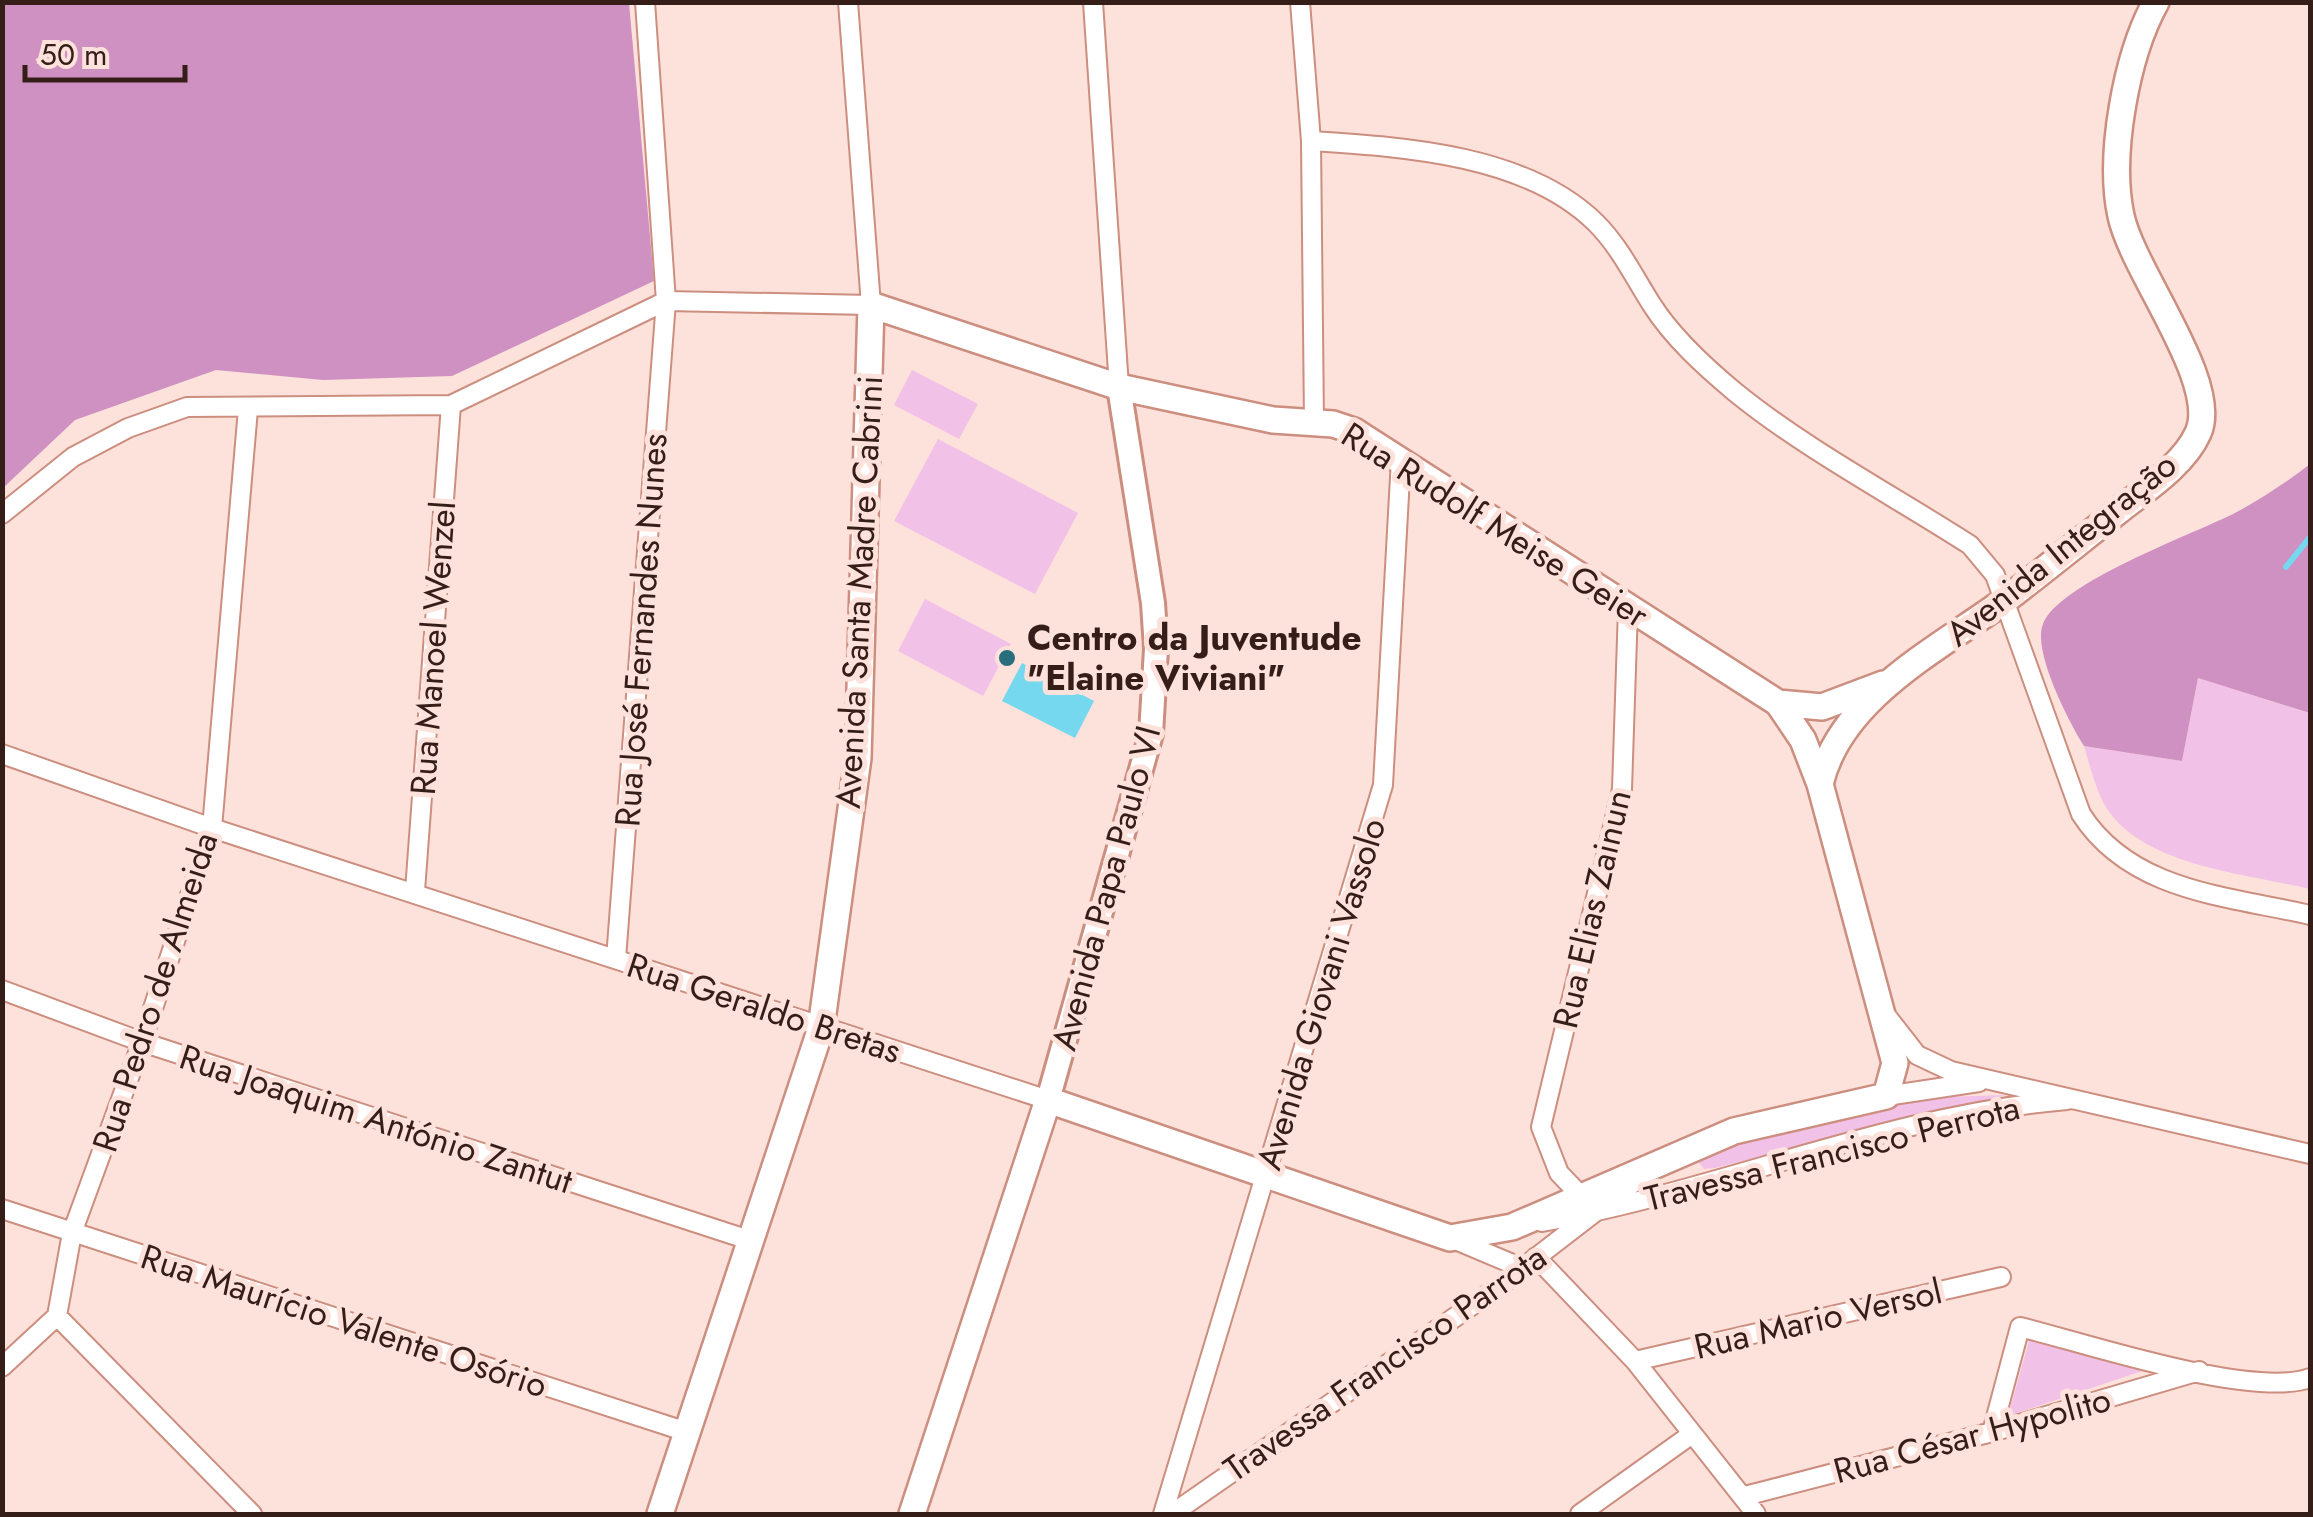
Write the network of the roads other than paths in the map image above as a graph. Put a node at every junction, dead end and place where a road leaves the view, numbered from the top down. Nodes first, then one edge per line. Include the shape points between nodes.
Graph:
1 (646, 2) edge
2 (848, 2) edge
3 (1094, 2) edge
4 (1300, 2) edge
5 (2156, 2) edge
6 (1311, 141) junction
7 (666, 301) junction
8 (871, 305) junction
9 (1119, 387) junction
10 (451, 406) junction
11 (248, 409) junction
12 (1314, 422) junction
13 (1401, 460) junction
14 (2, 514) edge
15 (2007, 598) junction
16 (1628, 608) junction
17 (1893, 680) junction
18 (1778, 703) junction
19 (2, 754) edge
20 (1820, 784) junction
21 (212, 828) junction
22 (416, 891) junction
23 (2310, 915) edge
24 (616, 959) junction
25 (2, 990) edge
26 (1884, 1013) junction
27 (821, 1028) junction
28 (142, 1042) junction
29 (1985, 1081) junction
30 (1886, 1096) junction
31 (1048, 1100) junction
32 (2068, 1100) junction
33 (2310, 1154) edge
34 (1268, 1172) junction
35 (1589, 1204) junction
36 (2, 1209) edge
37 (72, 1234) junction
38 (1450, 1238) junction
39 (752, 1241) junction
40 (1529, 1262) junction
41 (2001, 1278) dead end
42 (57, 1316) junction
43 (1635, 1361) junction
44 (2, 1367) edge
45 (2199, 1371) junction
46 (2310, 1378) edge
47 (687, 1432) junction
48 (1992, 1432) junction
49 (1692, 1434) junction
50 (1745, 1496) junction
51 (255, 1514) edge
52 (660, 1514) edge
53 (912, 1514) edge
54 (1163, 1514) edge
55 (1172, 1514) edge
56 (1580, 1514) edge
57 (1756, 1514) edge

1 - 7 street, Rua José Fernandes Nunes
2 - 8 street, Avenida Santa Madre Cabrini
3 - 9 street, Avenida Papa Paulo VI
4 - 6 street
5 - 15 main road, Avenida Integração via 2129,78 2117,166 2121,216 2141,272 2196,378 2202,405 2198,433 2145,490
6 - 12 street
6 - 15 street via 1445,154 1565,200 1606,235 1692,353 1756,408 1970,545
7 - 8 street, Rua Rudolf Meise Geier
7 - 10 street
7 - 24 street, Rua José Fernandes Nunes
8 - 9 main road, Rua Rudolf Meise Geier
8 - 27 main road, Avenida Santa Madre Cabrini via 858,758
9 - 12 main road, Rua Rudolf Meise Geier via 1273,420
9 - 31 street, Avenida Papa Paulo VI via 1153,603 1151,734
10 - 11 street
10 - 22 street, Rua Manoel Wenzel
11 - 14 street via 187,407 128,428 74,457
11 - 21 street, Rua Pedro de Almeida
12 - 13 main road, Rua Rudolf Meise Geier via 1354,431
13 - 16 main road, Rua Rudolf Meise Geier
13 - 34 street, Avenida Giovani Vassolo via 1384,785
15 - 17 main road, Avenida Integração
15 - 23 street via 2091,830 2140,872
16 - 18 main road, Rua Rudolf Meise Geier
16 - 35 street, Rua Elias Zainun via 1622,790 1541,1127 1559,1173
17 - 18 main road, Avenida Integração via 1822,707
17 - 20 main road, Avenida Integração via 1843,732
18 - 20 main road via 1803,740
19 - 21 street, Rua Geraldo Bretas
20 - 26 main road
21 - 22 street, Rua Geraldo Bretas
21 - 28 street, Rua Pedro de Almeida
22 - 24 street, Rua Geraldo Bretas
24 - 27 street, Rua Geraldo Bretas
25 - 28 street, Rua Joaquim António Zantut
26 - 29 street via 1917,1056
26 - 30 main road via 1895,1063
27 - 31 street, Rua Geraldo Bretas
27 - 39 main road, Avenida Santa Madre Cabrini
28 - 37 street, Rua Pedro de Almeida
28 - 39 street, Rua Joaquim António Zantut
29 - 30 street, Travessa Francisco Perrota
29 - 32 street
30 - 35 main road, Travessa Francisco Perrota via 1734,1131 1660,1161
31 - 34 main road, Rua Geraldo Bretas
31 - 53 main road, Avenida Papa Paulo VI
32 - 33 street
32 - 35 street, Travessa Francisco Perrota via 1886,1132
34 - 38 main road, Rua Geraldo Bretas
34 - 54 street, Avenida Giovani Vassolo
35 - 38 main road, Travessa Francisco Perrota
35 - 40 street, Travessa Francisco Parrota
36 - 37 street, Rua Maurício Valente Osório
37 - 42 street, Rua Pedro de Almeida
37 - 47 street, Rua Maurício Valente Osório
38 - 40 street, Rua Geraldo Bretas
39 - 47 main road, Avenida Santa Madre Cabrini
40 - 43 street, Rua Geraldo Bretas
40 - 55 street, Travessa Francisco Parrota
41 - 43 street, Rua Mario Versol
42 - 44 street
42 - 51 street
43 - 49 street, Rua Geraldo Bretas
45 - 46 street via 2250,1381
45 - 48 street, Rua César Hypolito
45 - 48 street via 2020,1327
47 - 52 main road, Avenida Santa Madre Cabrini
48 - 50 street, Rua César Hypolito
49 - 50 street, Rua Geraldo Bretas
49 - 56 street
50 - 57 street, Rua Geraldo Bretas

